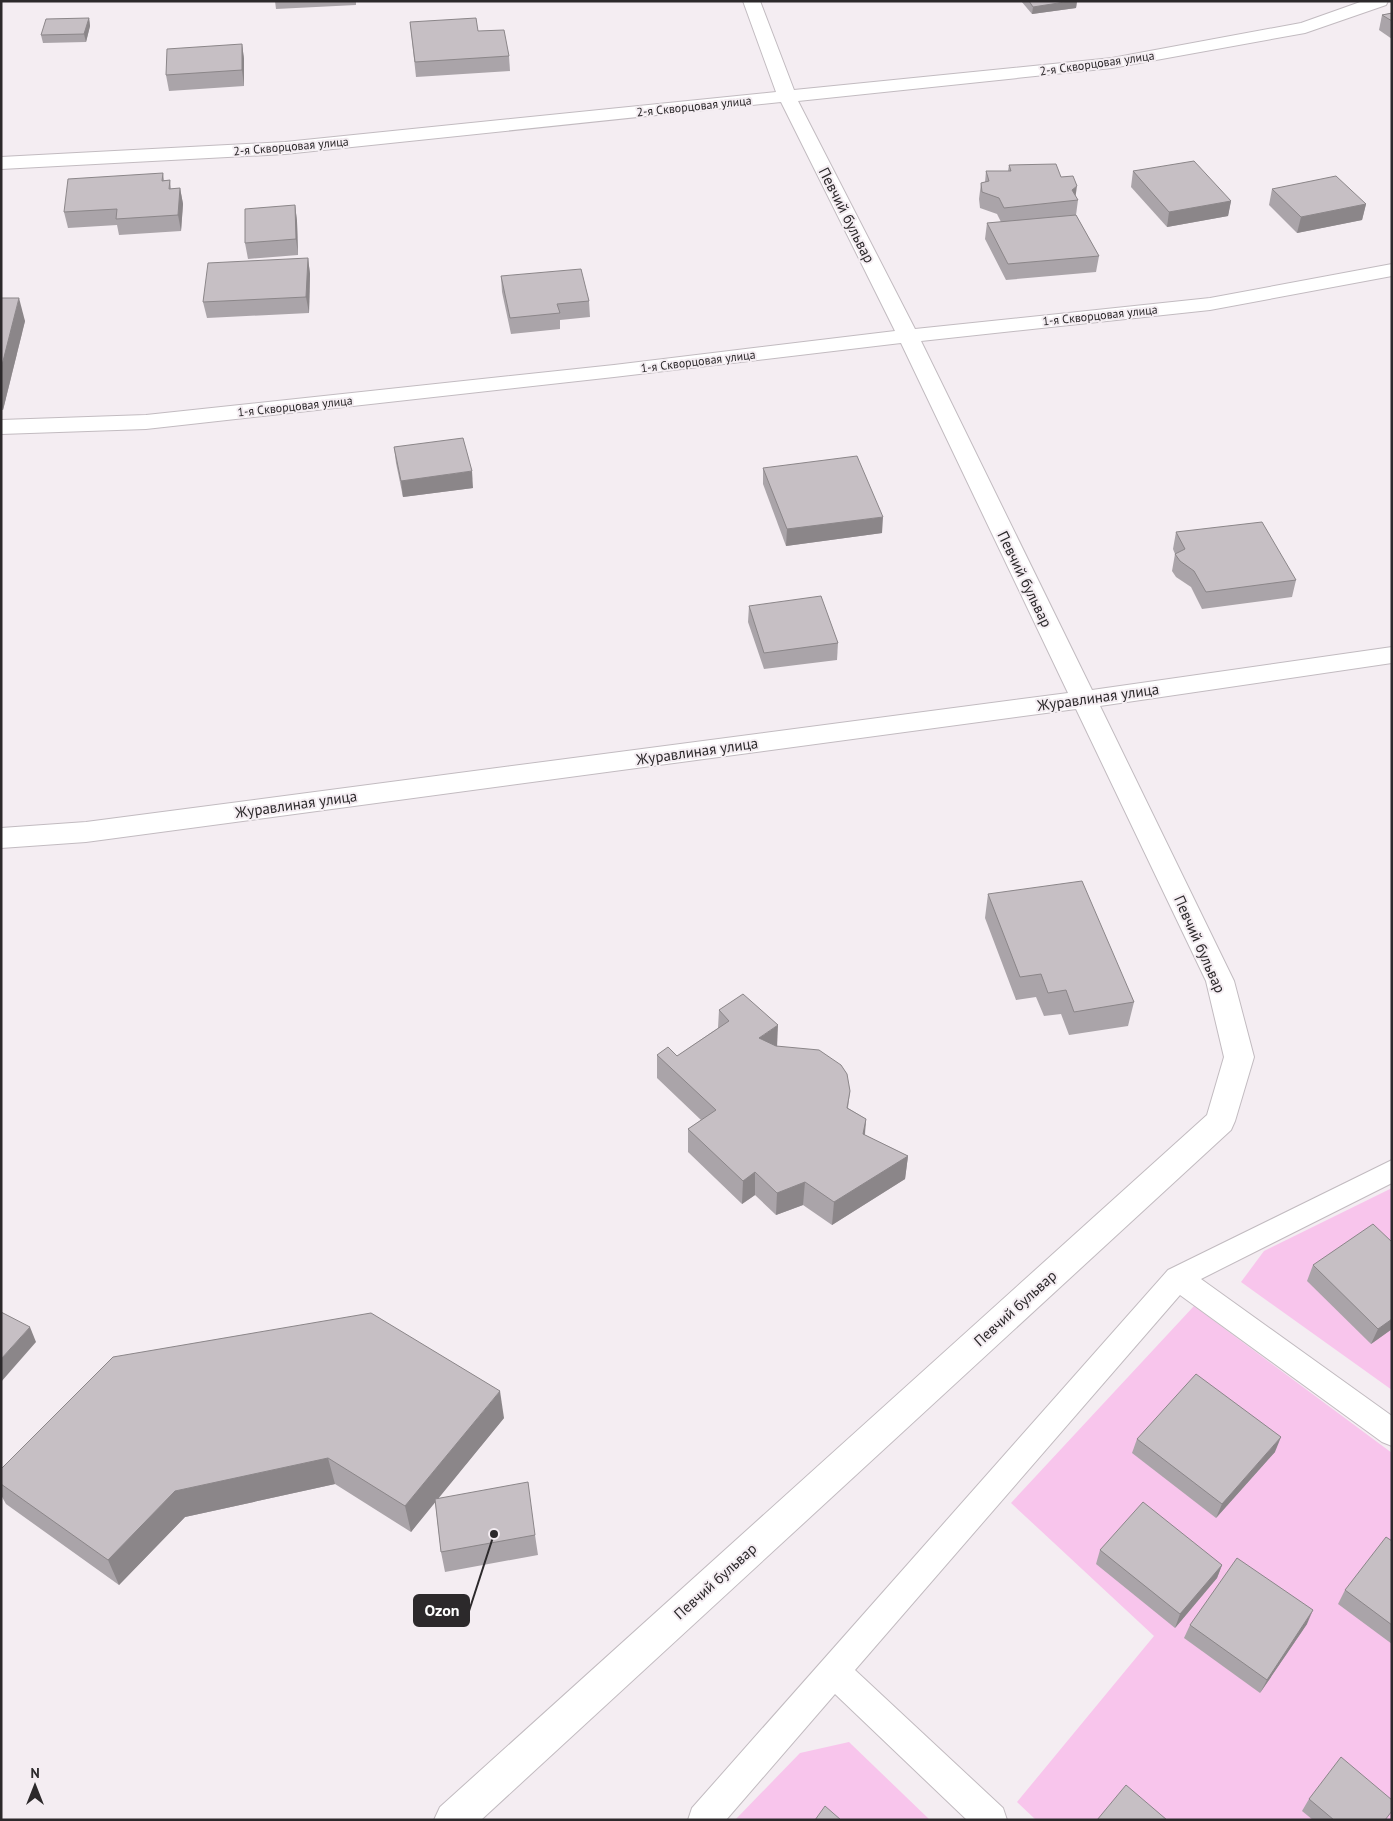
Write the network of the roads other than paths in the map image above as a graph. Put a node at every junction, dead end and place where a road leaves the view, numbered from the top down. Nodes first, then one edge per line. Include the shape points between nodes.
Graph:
1 (751, 1) edge
2 (1380, 1) edge
3 (787, 96) junction
4 (1, 163) edge
5 (1392, 270) edge
6 (908, 336) junction
7 (1, 427) edge
8 (1392, 655) edge
9 (1083, 700) junction
10 (1, 838) edge
11 (1392, 1171) edge
12 (1178, 1278) junction
13 (1392, 1433) edge
14 (835, 1672) junction
15 (453, 1820) edge
16 (704, 1820) edge
17 (991, 1820) edge

1 - 3 street, Певчий бульвар
2 - 3 street, 2-я Скворцовая улица via 1305,28 1112,63
3 - 4 street, 2-я Скворцовая улица via 285,148
3 - 6 street, Певчий бульвар
5 - 6 street, 1-я Скворцовая улица via 1210,304
6 - 7 street, 1-я Скворцовая улица via 614,372 146,422
6 - 9 street, Певчий бульвар
8 - 9 street, Журавлиная улица
9 - 10 street, Журавлиная улица via 86,832
9 - 15 street, Певчий бульвар via 1220,981 1239,1057 1220,1121
11 - 12 lane
12 - 13 lane
12 - 14 lane
14 - 16 lane
14 - 17 lane

